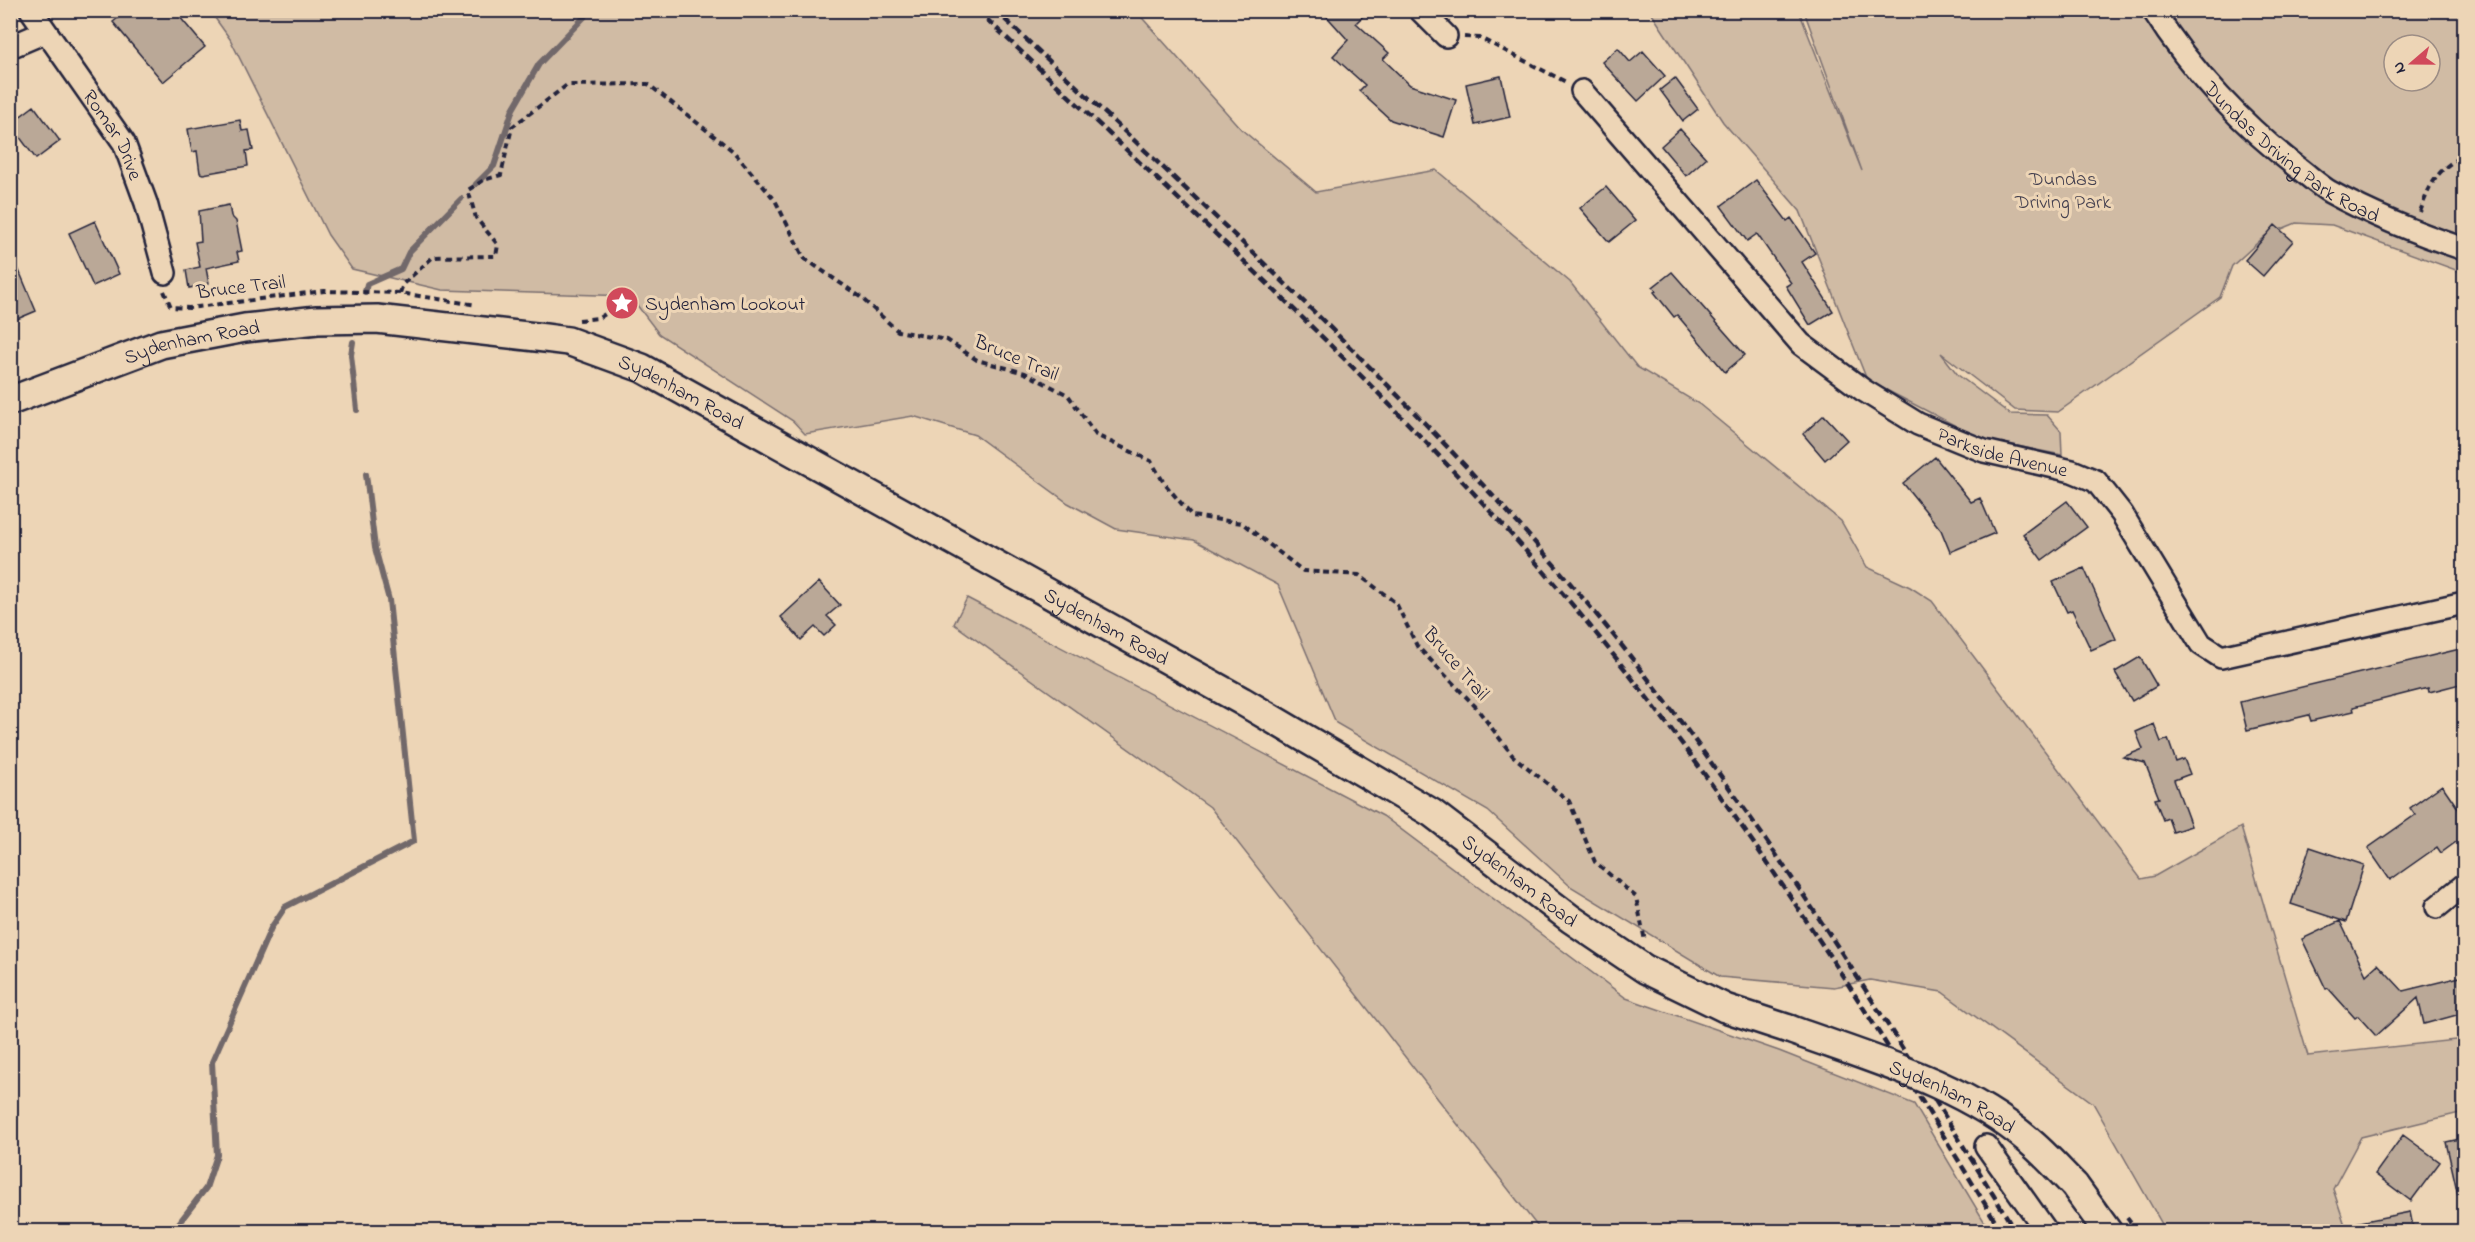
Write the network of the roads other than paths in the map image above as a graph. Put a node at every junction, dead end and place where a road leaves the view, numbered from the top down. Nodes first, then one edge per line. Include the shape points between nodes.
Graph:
1 (31, 10) edge
2 (1420, 10) edge
3 (2153, 10) edge
4 (45, 32) junction
5 (1446, 36) road end
6 (10, 47) edge
7 (1582, 91) road end
8 (2464, 249) edge
9 (165, 273) road end
10 (10, 401) edge
11 (2464, 603) edge
12 (2464, 885) edge
13 (2437, 907) dead end
14 (1986, 1146) dead end
15 (2047, 1232) edge
16 (2108, 1232) edge

1 - 4 street, Romar Drive
2 - 5 street
3 - 8 street, Dundas Driving Park Road via 2212,89 2277,152 2329,192
4 - 6 street
4 - 9 street, Romar Drive via 124,143 146,202
7 - 11 street, Parkside Avenue via 1801,344 1918,424 1984,451 2072,471 2096,482 2122,514 2201,644 2221,657
10 - 16 main road, Sydenham Road, bridge via 161,344 244,328 317,320 376,319 568,341 642,368 1262,713 1432,813 1571,919 1645,969 1725,1008 1930,1080 1981,1107 2028,1139 2074,1185
12 - 13 street
14 - 15 street

